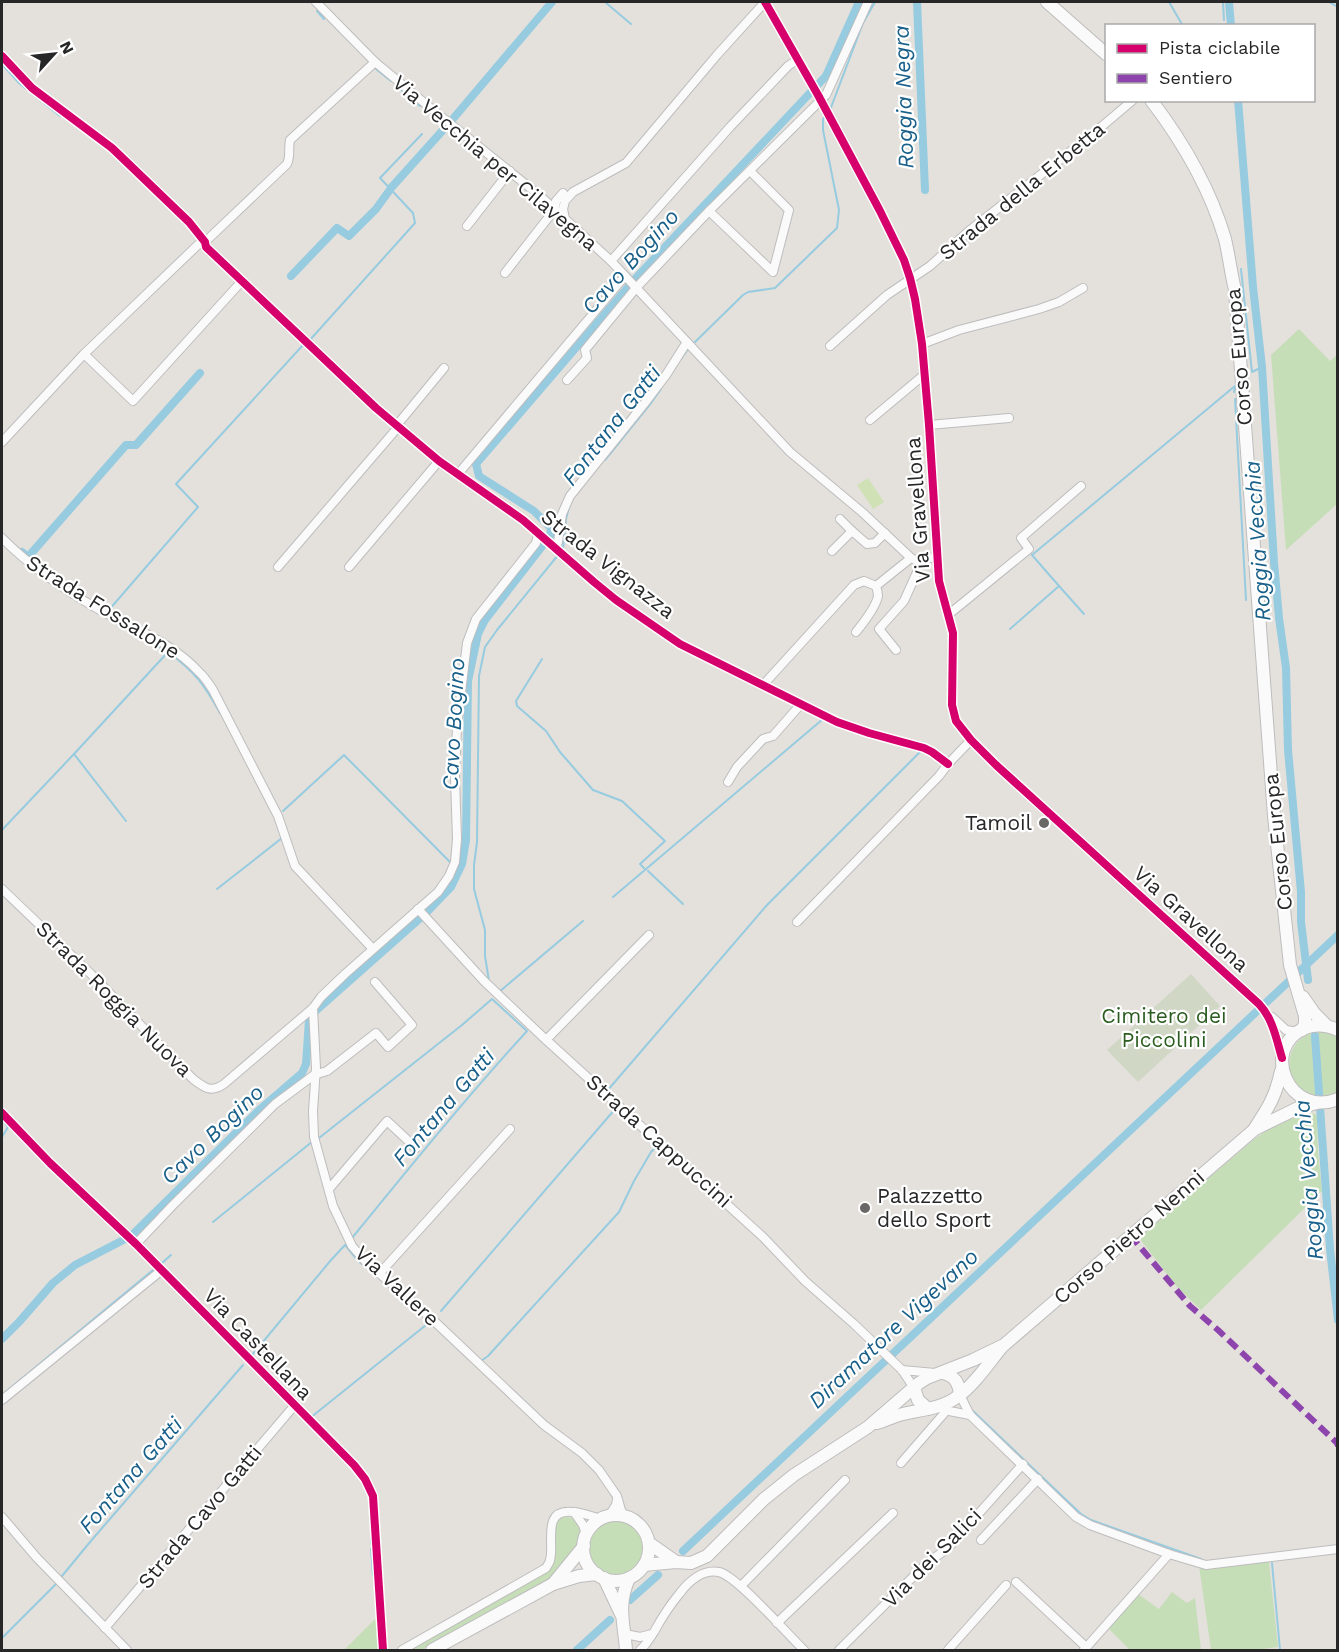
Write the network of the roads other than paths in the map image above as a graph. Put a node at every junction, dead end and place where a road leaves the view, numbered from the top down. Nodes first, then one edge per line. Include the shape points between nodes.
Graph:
1 (316, 2) edge
2 (765, 2) edge
3 (868, 2) edge
4 (1047, 2) edge
5 (1105, 52) edge
6 (2, 56) edge
7 (798, 59) junction
8 (375, 62) junction
9 (820, 98) junction
10 (1131, 102) edge
11 (1153, 102) edge
12 (510, 171) junction
13 (750, 171) junction
14 (573, 192) junction
15 (563, 193) junction
16 (539, 195) junction
17 (555, 209) junction
18 (709, 211) junction
19 (565, 219) junction
20 (467, 226) dead end
21 (204, 241) junction
22 (611, 261) junction
23 (505, 273) dead end
24 (625, 276) junction
25 (910, 278) junction
26 (242, 281) junction
27 (635, 287) junction
28 (1083, 288) dead end
29 (687, 342) junction
30 (922, 344) junction
31 (830, 346) dead end
32 (84, 354) junction
33 (444, 368) dead end
34 (925, 374) junction
35 (567, 380) dead end
36 (1009, 418) dead end
37 (870, 420) dead end
38 (398, 425) junction
39 (929, 425) junction
40 (2, 442) edge
41 (439, 461) junction
42 (459, 474) junction
43 (1081, 486) dead end
44 (840, 519) dead end
45 (852, 531) junction
46 (885, 533) junction
47 (2, 538) edge
48 (551, 544) junction
49 (831, 551) dead end
50 (937, 557) junction
51 (911, 558) junction
52 (923, 559) junction
53 (278, 567) dead end
54 (349, 567) dead end
55 (876, 586) junction
56 (948, 615) junction
57 (856, 632) dead end
58 (896, 650) dead end
59 (763, 685) junction
60 (801, 704) junction
61 (971, 740) junction
62 (948, 764) junction
63 (728, 782) dead end
64 (2, 889) edge
65 (418, 909) junction
66 (797, 922) dead end
67 (649, 935) dead end
68 (373, 949) junction
69 (375, 982) dead end
70 (1298, 991) junction
71 (313, 1008) junction
72 (1267, 1012) junction
73 (1334, 1027) edge
74 (1300, 1031) junction
75 (546, 1040) junction
76 (1282, 1061) junction
77 (314, 1075) junction
78 (1338, 1099) edge
79 (1320, 1102) junction
80 (2, 1113) edge
81 (510, 1129) dead end
82 (1255, 1129) junction
83 (416, 1148) dead end
84 (328, 1189) junction
85 (135, 1243) junction
86 (162, 1270) junction
87 (380, 1274) junction
88 (1004, 1345) junction
89 (902, 1370) junction
90 (942, 1372) junction
91 (914, 1388) junction
92 (960, 1395) junction
93 (2, 1400) edge
94 (294, 1406) junction
95 (928, 1409) junction
96 (947, 1410) junction
97 (970, 1415) junction
98 (868, 1427) junction
99 (901, 1463) dead end
100 (1023, 1464) junction
101 (1038, 1479) junction
102 (846, 1480) dead end
103 (617, 1496) junction
104 (573, 1512) junction
105 (893, 1513) dead end
106 (624, 1516) junction
107 (2, 1517) edge
108 (604, 1517) junction
109 (585, 1540) junction
110 (981, 1540) dead end
111 (649, 1543) junction
112 (1338, 1549) edge
113 (1169, 1554) junction
114 (676, 1562) junction
115 (644, 1564) junction
116 (601, 1576) junction
117 (629, 1578) junction
118 (1016, 1582) dead end
119 (553, 1584) junction
120 (1006, 1585) dead end
121 (741, 1586) junction
122 (622, 1615) junction
123 (777, 1623) junction
124 (105, 1628) junction
125 (625, 1634) junction
126 (652, 1634) junction
127 (1085, 1649) edge
128 (127, 1650) edge
129 (383, 1650) edge
130 (402, 1650) edge
131 (432, 1650) edge
132 (626, 1650) edge
133 (640, 1650) edge
134 (804, 1650) edge
135 (839, 1650) edge
136 (948, 1650) edge

1 - 8 street, Via Vecchia per Cilavegna
2 - 7 street, Via Gravellona
2 - 14 street via 626,163
3 - 9 street via 826,95
4 - 5 main road
6 - 21 street, Strada Vignazza via 32,88 112,148
7 - 9 street, Via Gravellona
7 - 22 street via 730,127
8 - 12 street, Via Vecchia per Cilavegna
8 - 21 street via 291,140 287,164
9 - 13 street
9 - 25 street, Via Gravellona via 892,234
10 - 25 street, Strada della Erbetta via 930,266
11 - 70 main road, Corso Europa via 1192,160 1209,196 1225,240 1235,290 1274,816 1290,964
12 - 16 street, Via Vecchia per Cilavegna
12 - 20 street
13 - 18 street
13 - 18 street via 789,210 773,272
14 - 15 street
14 - 19 street via 565,201
15 - 16 street
15 - 17 street
16 - 17 street, Via Vecchia per Cilavegna
17 - 19 street, Via Vecchia per Cilavegna
17 - 23 street
18 - 27 street
19 - 22 street, Via Vecchia per Cilavegna
21 - 26 street, Strada Vignazza
21 - 32 street
22 - 24 street, Via Vecchia per Cilavegna
24 - 27 street, Via Vecchia per Cilavegna
24 - 42 street
25 - 30 street, Via Gravellona
25 - 31 street, Strada della Erbetta
26 - 32 street via 133,401
26 - 38 street, Strada Vignazza
27 - 29 street, Via Vecchia per Cilavegna
27 - 35 street via 585,350 587,358
28 - 30 street via 1039,309
29 - 46 street, Via Vecchia per Cilavegna via 790,452
29 - 48 street via 644,404 570,496 562,514 558,542
30 - 34 street, Via Gravellona
32 - 40 street
33 - 38 street
34 - 37 street
34 - 39 street, Via Gravellona
36 - 39 street
38 - 41 street, Strada Vignazza
38 - 53 street
39 - 50 street, Via Gravellona
41 - 42 street, Strada Vignazza
41 - 54 street
42 - 48 street, Strada Vignazza
43 - 56 street via 1021,538 1029,549
44 - 45 street
45 - 46 street via 867,544 875,543
45 - 49 street
46 - 51 street, Via Vecchia per Cilavegna
47 - 68 street, Strada Fossalone via 58,584 168,646 200,673 213,690 278,816 295,866
48 - 59 street, Strada Vignazza via 616,600 680,644
48 - 65 street via 536,543 476,619 467,642 457,726 455,862 438,892
50 - 52 street
50 - 56 street, Via Gravellona
51 - 52 street
51 - 55 street
52 - 58 street via 904,601 879,629
55 - 57 street via 878,597 874,607
55 - 59 street via 864,581 854,585
56 - 61 street, Via Gravellona via 953,633 952,705 956,721
59 - 60 street, Strada Vignazza
60 - 62 street, Strada Vignazza via 837,722 924,748
60 - 63 street via 773,736 763,739
61 - 62 street
61 - 72 street, Via Gravellona
62 - 66 street
64 - 71 street, Strada Roggia Nuova via 208,1089 224,1084
65 - 68 street
65 - 75 street, Strada Cappuccini via 484,981
67 - 75 street
68 - 71 street
69 - 77 street via 412,1025 388,1047 376,1033 327,1071
70 - 73 main road via 1314,1013
70 - 74 main road, Corso Europa via 1305,1016
71 - 77 street, Via Vallere
72 - 74 street via 1286,1030
72 - 76 street, Via Gravellona
73 - 74 main road via 1318,1025
74 - 76 main road, Corso Pietro Nenni via 1288,1043
75 - 89 street, Strada Cappuccini via 763,1237 804,1281
76 - 79 main road via 1292,1090
76 - 82 main road, Corso Pietro Nenni via 1271,1104
77 - 84 street, Via Vallere via 314,1137
77 - 85 street via 274,1104
78 - 79 main road, Corso Pietro Nenni
79 - 82 main road, Corso Pietro Nenni
80 - 85 street, Via Castellana
81 - 87 street
82 - 88 main road, Corso Pietro Nenni
83 - 84 street via 387,1121
84 - 87 street, Via Vallere via 352,1246
85 - 86 street, Via Castellana
86 - 93 street
86 - 94 street, Via Castellana
87 - 103 street, Via Vallere via 544,1425 582,1453
88 - 90 main road, Corso Pietro Nenni
88 - 92 main road, Corso Pietro Nenni
89 - 90 street
89 - 91 street, Strada Cappuccini
90 - 91 main road, Corso Pietro Nenni
90 - 92 main road via 954,1377
91 - 95 main road via 918,1400
91 - 98 main road, Corso Pietro Nenni
92 - 95 main road, Corso Pietro Nenni
92 - 97 street
94 - 124 street, Strada Cavo Gatti
94 - 129 street, Via Castellana via 354,1465 373,1496
95 - 96 street
95 - 98 main road, Corso Pietro Nenni
96 - 97 street
96 - 99 street
97 - 100 street
98 - 114 main road, Corso Pietro Nenni via 764,1499 707,1556 691,1563
100 - 101 street
100 - 135 street, Via dei Salici via 948,1548 926,1564
101 - 110 street
101 - 113 street via 1090,1526
102 - 121 street
103 - 106 street, Via Vallere
103 - 108 street via 616,1505
104 - 108 street
104 - 109 street via 583,1525
104 - 130 street via 554,1518 546,1568
105 - 123 street
106 - 108 main road
106 - 111 main road via 640,1526
107 - 124 street
108 - 109 main road via 591,1526
109 - 116 main road via 587,1562
109 - 119 main road
111 - 114 main road
111 - 115 main road
112 - 113 street via 1206,1565
113 - 127 street
114 - 115 main road, Corso Pietro Nenni
115 - 117 main road
116 - 117 main road
116 - 119 main road via 579,1576
116 - 122 main road
117 - 122 main road via 623,1592
118 - 127 street
119 - 131 main road
120 - 136 street
121 - 123 street
121 - 126 street via 725,1574 698,1576 679,1594
122 - 125 main road
123 - 134 street
124 - 128 street
125 - 126 street
125 - 132 main road
126 - 133 street

